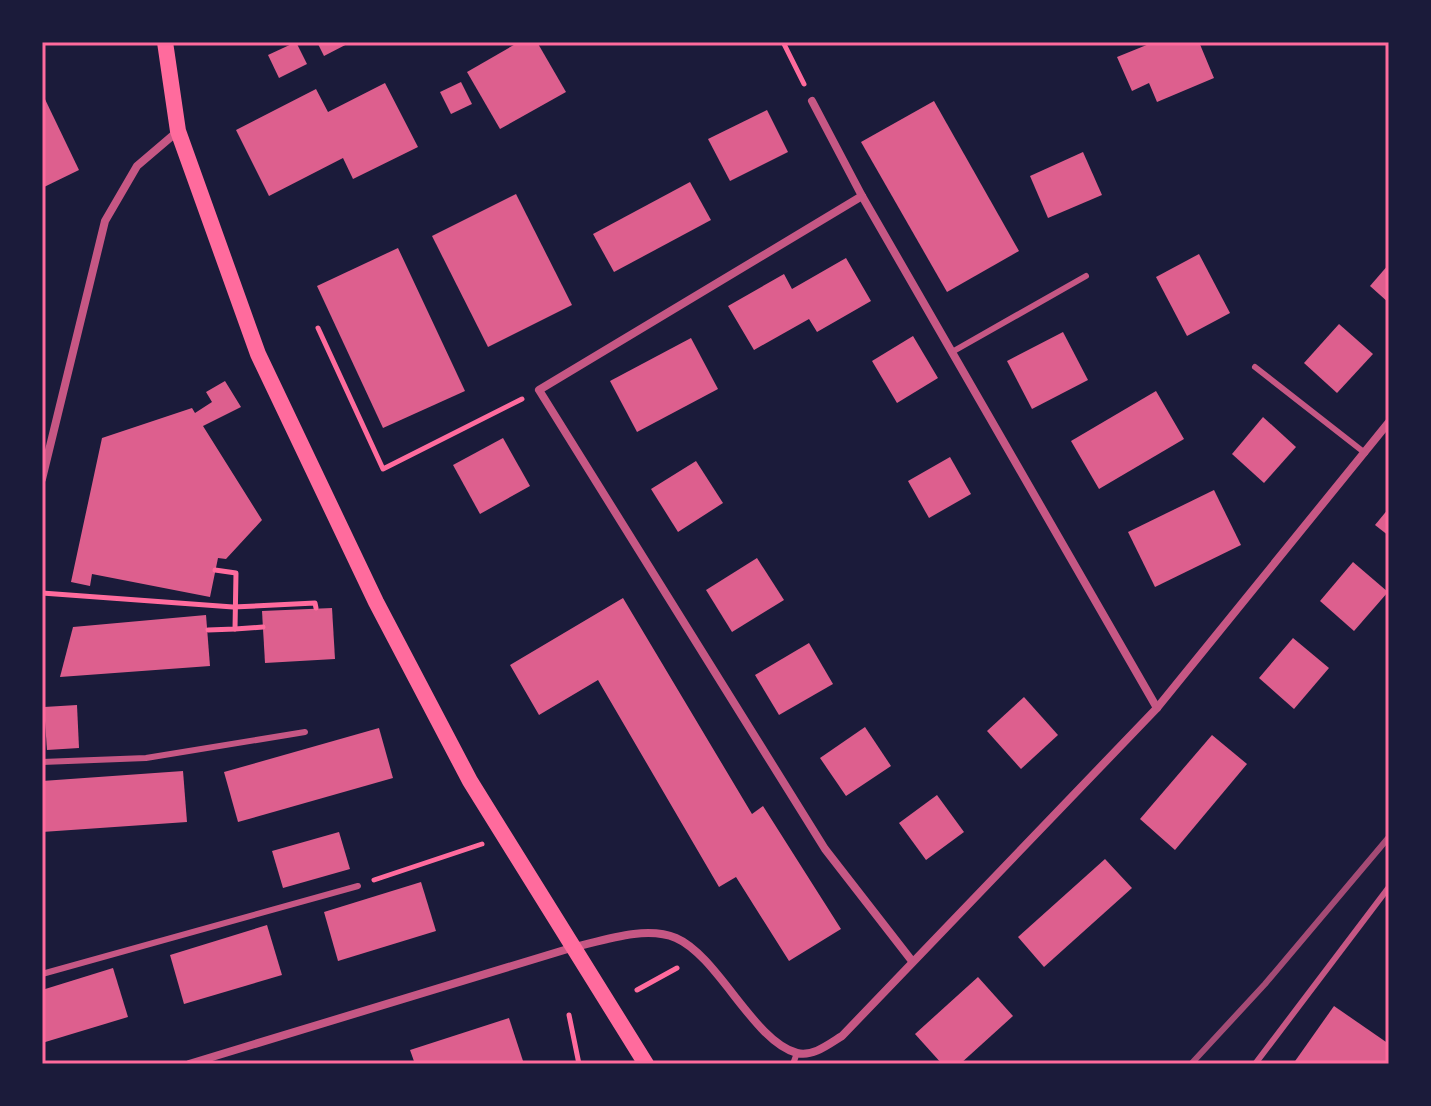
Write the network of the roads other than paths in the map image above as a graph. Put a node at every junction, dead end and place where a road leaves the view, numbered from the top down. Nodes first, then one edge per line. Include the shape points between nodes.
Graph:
1 (165, 42) edge
2 (812, 101) road end
3 (178, 131) junction
4 (862, 196) junction
5 (1086, 276) dead end
6 (952, 352) junction
7 (1255, 367) dead end
8 (1389, 422) edge
9 (1365, 453) junction
10 (42, 479) edge
11 (1157, 708) junction
12 (305, 732) dead end
13 (42, 762) edge
14 (358, 886) road end
15 (1389, 887) edge
16 (571, 948) junction
17 (912, 961) junction
18 (42, 974) edge
19 (797, 1053) junction
20 (189, 1064) edge
21 (646, 1064) edge
22 (793, 1064) edge
23 (1255, 1064) edge

1 - 3 main road
2 - 4 street
3 - 10 street via 137,166 105,221
3 - 16 main road via 258,354 376,602 502,837
4 - 6 street
4 - 17 street via 539,390 825,849
5 - 6 lane
6 - 11 street
7 - 9 lane
8 - 9 street
9 - 11 street
11 - 17 street
12 - 13 lane via 146,758
14 - 18 lane
15 - 23 lane
16 - 19 street via 629,935 675,938 695,951 775,1040
16 - 20 street
16 - 21 main road
17 - 19 street via 842,1036 820,1051
19 - 22 lane

